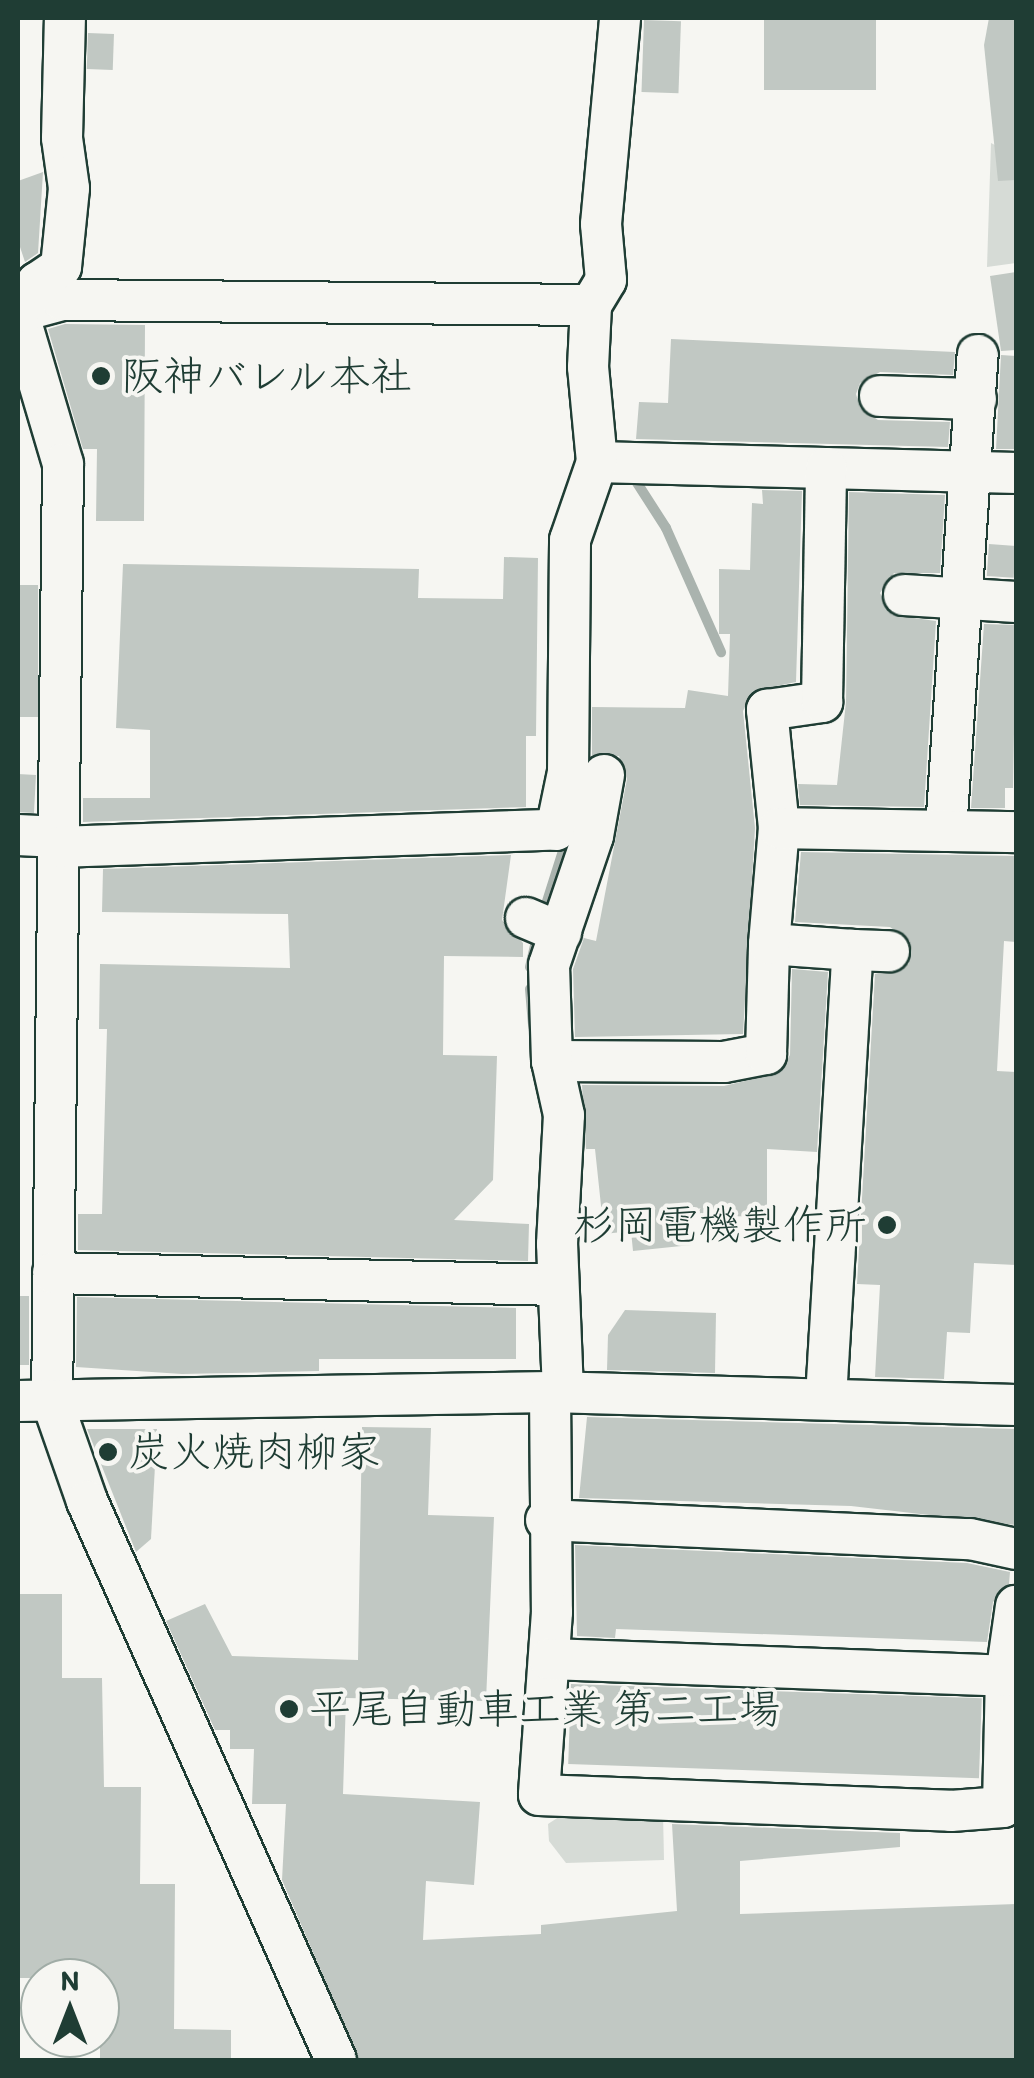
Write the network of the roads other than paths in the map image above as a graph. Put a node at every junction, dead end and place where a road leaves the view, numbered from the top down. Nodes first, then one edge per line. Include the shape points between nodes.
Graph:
1 (65, 18) edge
2 (620, 18) edge
3 (591, 306) junction
4 (18, 312) edge
5 (978, 355) dead end
6 (880, 396) dead end
7 (976, 399) junction
8 (606, 462) junction
9 (826, 468) junction
10 (970, 470) junction
11 (1016, 473) edge
12 (904, 595) dead end
13 (961, 600) junction
14 (1016, 602) edge
15 (604, 775) dead end
16 (779, 828) junction
17 (575, 831) junction
18 (946, 831) junction
19 (1016, 832) edge
20 (18, 836) edge
21 (58, 842) junction
22 (770, 944) junction
23 (552, 1061) junction
24 (54, 1274) junction
25 (546, 1285) junction
26 (556, 1392) junction
27 (826, 1398) junction
28 (35, 1401) edge
29 (1016, 1406) edge
30 (546, 1520) junction
31 (1016, 1549) edge
32 (1016, 1606) edge
33 (549, 1659) junction
34 (1006, 1676) junction
35 (336, 2060) edge

1 - 4 street via 62,138 69,188 61,267 37,282
2 - 3 street via 602,224 606,280
3 - 4 street via 62,300
3 - 8 street via 588,367
4 - 21 street via 63,464
5 - 7 street
6 - 7 street
7 - 10 street
8 - 9 street
8 - 17 street via 570,540 568,772
9 - 10 street
9 - 16 street via 822,702 767,710
10 - 11 street
10 - 13 street
12 - 13 street
13 - 14 street
13 - 18 street
15 - 17 street
16 - 18 street
16 - 22 street
17 - 21 street
17 - 23 street via 544,925
18 - 19 street
20 - 21 street
21 - 24 street
22 - 23 street via 766,1054 724,1062
22 - 27 street via 872,951
23 - 25 street via 564,1115
24 - 25 street
24 - 28 street
25 - 26 street
26 - 27 street
26 - 28 street
26 - 30 street
27 - 29 street
28 - 35 street via 87,1501
30 - 31 street via 970,1539
30 - 33 street
32 - 34 street
33 - 34 street
33 - 34 street via 538,1795 952,1811 1002,1807

